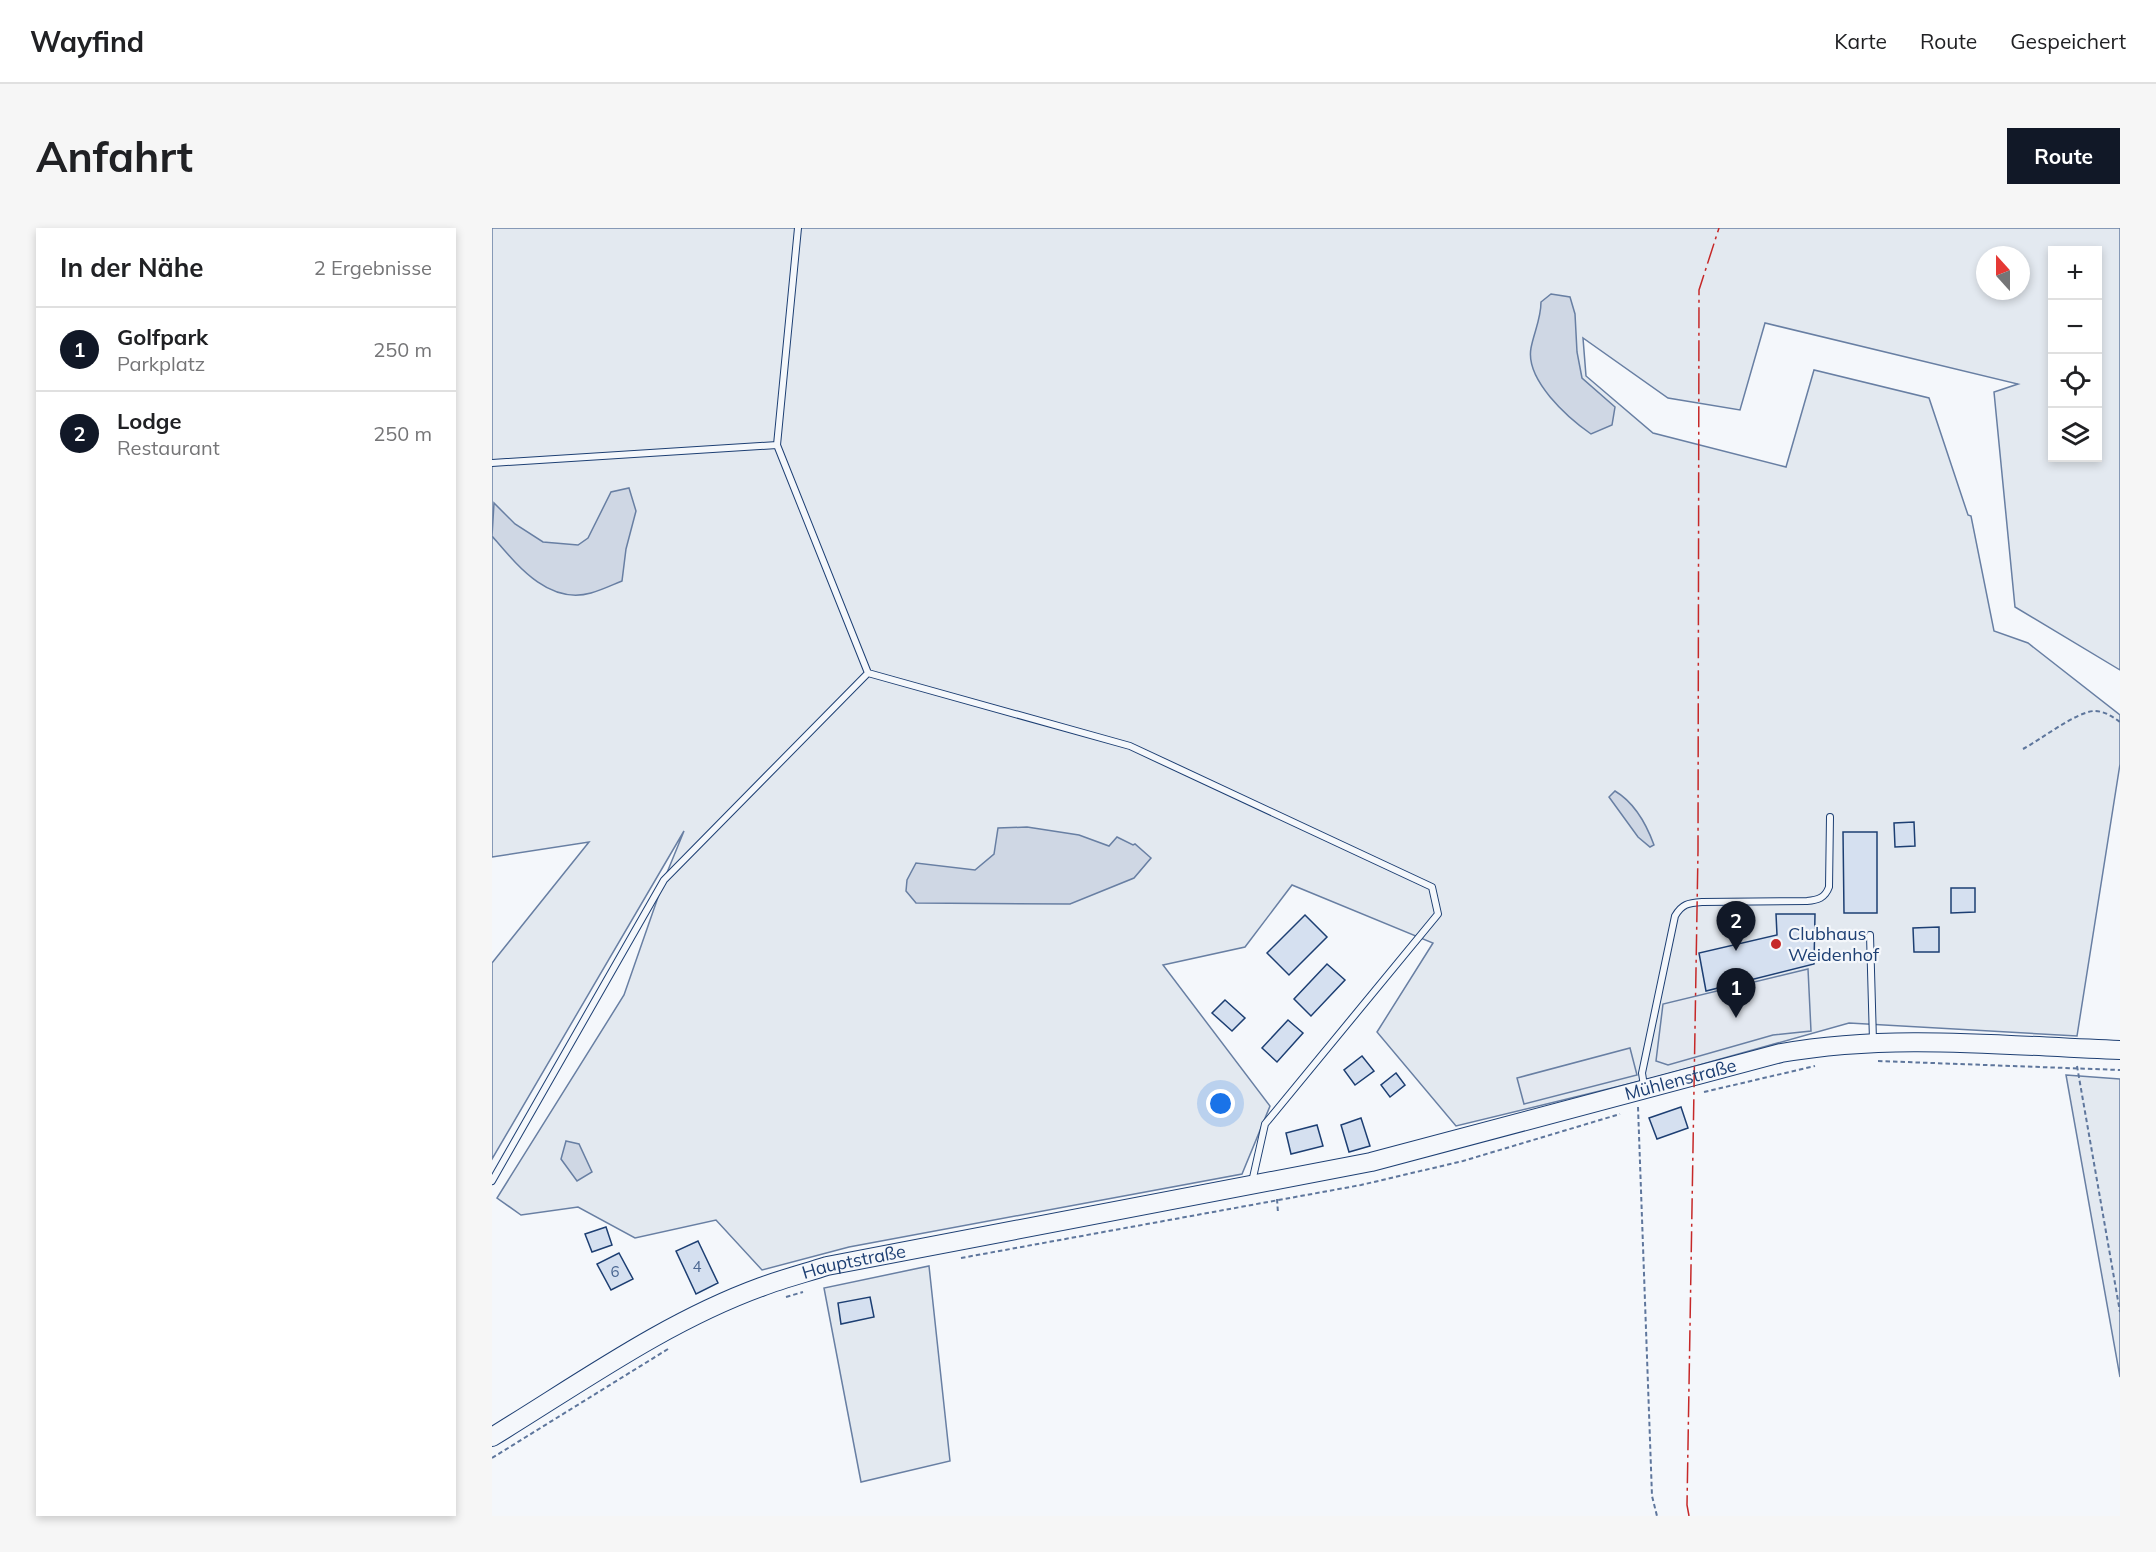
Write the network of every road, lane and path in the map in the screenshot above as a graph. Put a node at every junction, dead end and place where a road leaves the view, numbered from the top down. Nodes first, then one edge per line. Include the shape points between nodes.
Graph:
1 (798, 228) edge
2 (777, 445) junction
3 (492, 463) edge
4 (868, 673) junction
5 (2120, 722) edge
6 (2024, 749) dead end
7 (1830, 817) dead end
8 (1870, 934) dead end
9 (1872, 1041) junction
10 (2074, 1049) junction
11 (2120, 1050) edge
12 (1874, 1060) dead end
13 (1823, 1064) dead end
14 (2077, 1067) junction
15 (2120, 1070) edge
16 (1693, 1094) dead end
17 (1642, 1099) junction
18 (1627, 1112) dead end
19 (492, 1181) edge
20 (1252, 1186) junction
21 (958, 1259) dead end
22 (811, 1289) dead end
23 (781, 1298) dead end
24 (2120, 1312) edge
25 (671, 1348) dead end
26 (492, 1437) edge
27 (492, 1458) edge
28 (1657, 1516) edge

1 - 2 lane
2 - 3 lane
2 - 4 lane
4 - 19 lane via 664,880
4 - 20 lane via 1130,746 1432,887 1438,914 1265,1124
5 - 6 path via 2107,713 2093,711
7 - 17 lane via 1829,887 1821,898 1687,903 1678,911 1642,1073
8 - 9 lane
9 - 10 main road, Mühlenstraße
9 - 17 main road, Mühlenstraße via 1781,1053
10 - 11 main road, Mühlenstraße
10 - 14 path
12 - 14 path
13 - 16 path
14 - 15 path
14 - 24 path
17 - 20 main road, Mühlenstraße
17 - 28 path via 1652,1496
18 - 21 path via 1463,1161 1361,1185
20 - 26 main road, Hauptstraße via 869,1257 761,1287 649,1341
22 - 23 path
25 - 27 path

